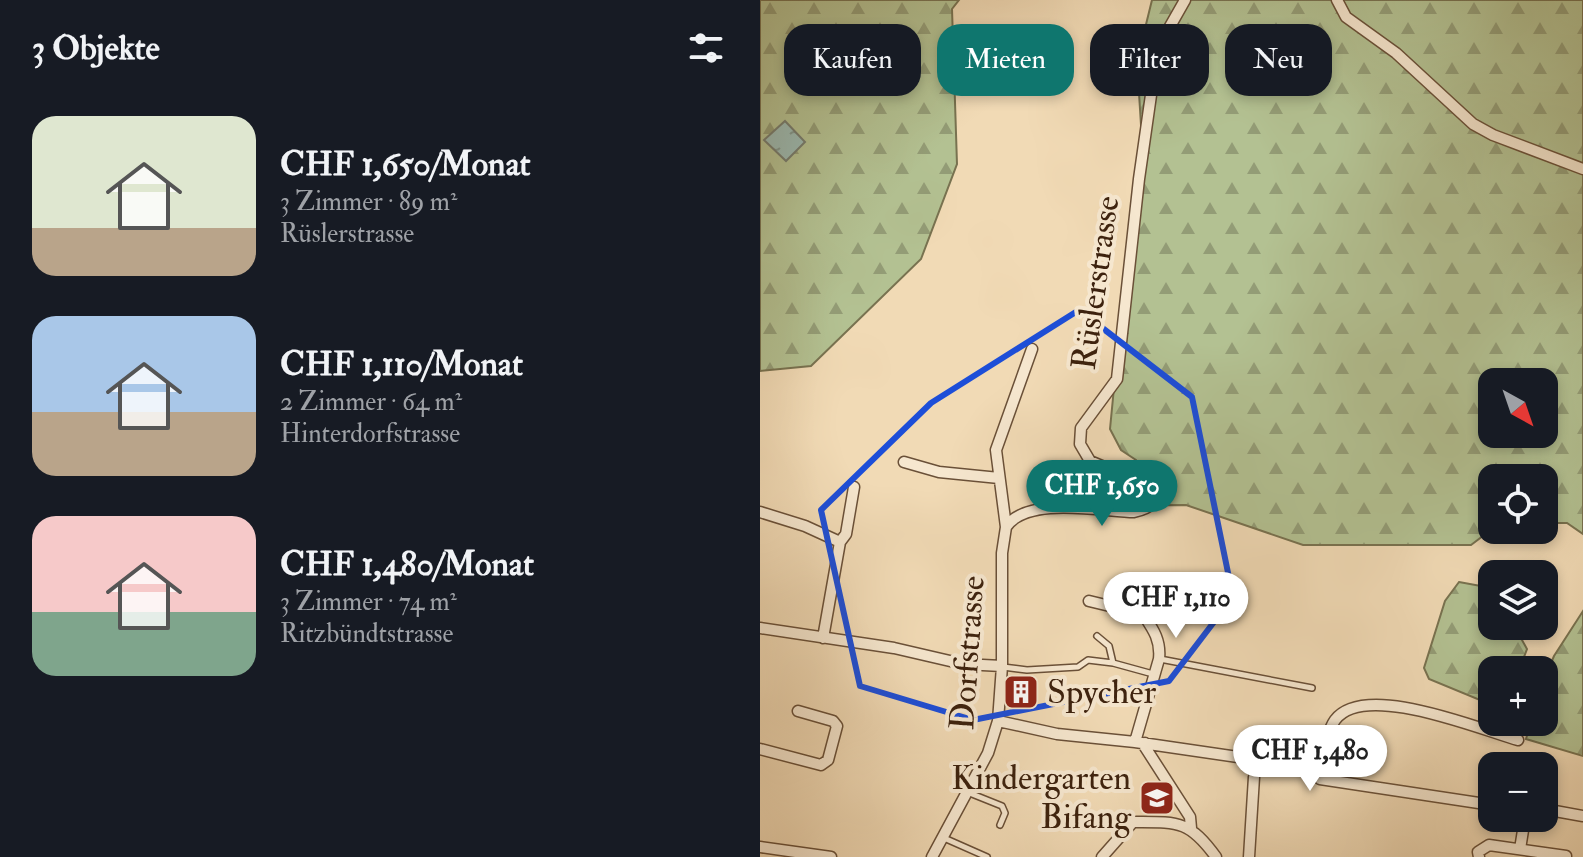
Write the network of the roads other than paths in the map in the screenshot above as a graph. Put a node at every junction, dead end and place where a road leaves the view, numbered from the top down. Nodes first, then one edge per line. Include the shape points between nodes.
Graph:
1 (1185, 0) edge
2 (1337, 0) edge
3 (1583, 169) edge
4 (1032, 349) dead end
5 (904, 462) dead end
6 (999, 478) junction
7 (854, 487) dead end
8 (760, 512) edge
9 (1006, 527) junction
10 (840, 542) junction
11 (1089, 601) dead end
12 (760, 628) edge
13 (1097, 636) dead end
14 (823, 638) junction
15 (1159, 659) junction
16 (1113, 663) junction
17 (1002, 666) junction
18 (1154, 674) junction
19 (1312, 688) dead end
20 (798, 711) dead end
21 (998, 721) junction
22 (1518, 740) dead end
23 (1140, 742) junction
24 (760, 749) edge
25 (1254, 777) dead end
26 (1320, 779) junction
27 (967, 792) junction
28 (1478, 803) edge
29 (1558, 812) edge
30 (1583, 816) edge
31 (1000, 825) dead end
32 (1191, 828) junction
33 (1523, 832) edge
34 (942, 837) junction
35 (760, 847) edge
36 (1520, 849) junction
37 (801, 855) edge
38 (1566, 856) edge
39 (831, 857) edge
40 (932, 857) edge
41 (987, 857) edge
42 (1102, 857) edge
43 (1216, 857) edge
44 (1249, 857) edge
45 (1479, 857) edge

1 - 9 street, Rüslerstrasse via 1164,37 1151,95 1117,379 1081,428 1080,444 1090,461 1109,469 1148,472 1157,484 1155,503 1134,512 1039,508 1012,518
2 - 3 street via 1346,17 1396,53 1473,124
4 - 6 street, Dorfstrasse via 996,450
5 - 6 street via 934,472
6 - 9 street, Dorfstrasse
7 - 10 street
8 - 10 street
9 - 17 street, Dorfstrasse
10 - 14 street
11 - 15 street via 1143,614 1157,635
12 - 14 street
13 - 16 lane via 1109,646
14 - 17 street via 963,664
15 - 18 street
15 - 19 lane
16 - 17 lane via 1088,660 1078,667 1027,670
16 - 18 lane
17 - 21 street, Dorfstrasse
18 - 23 street
20 - 24 street via 837,726 828,760 821,765
21 - 23 street via 1057,734
21 - 27 street, Dorfstrasse
22 - 26 street via 1419,710 1363,705 1341,713 1332,723
23 - 26 street via 1292,766
23 - 32 street via 1190,817
25 - 44 street
26 - 28 street
27 - 31 lane via 1002,806
27 - 34 street, Dorfstrasse
29 - 30 street
32 - 42 street via 1133,822
32 - 43 street
33 - 36 street
34 - 40 street, Dorfstrasse
34 - 41 lane
35 - 37 street
36 - 38 street
36 - 45 street via 1489,845
37 - 39 street

